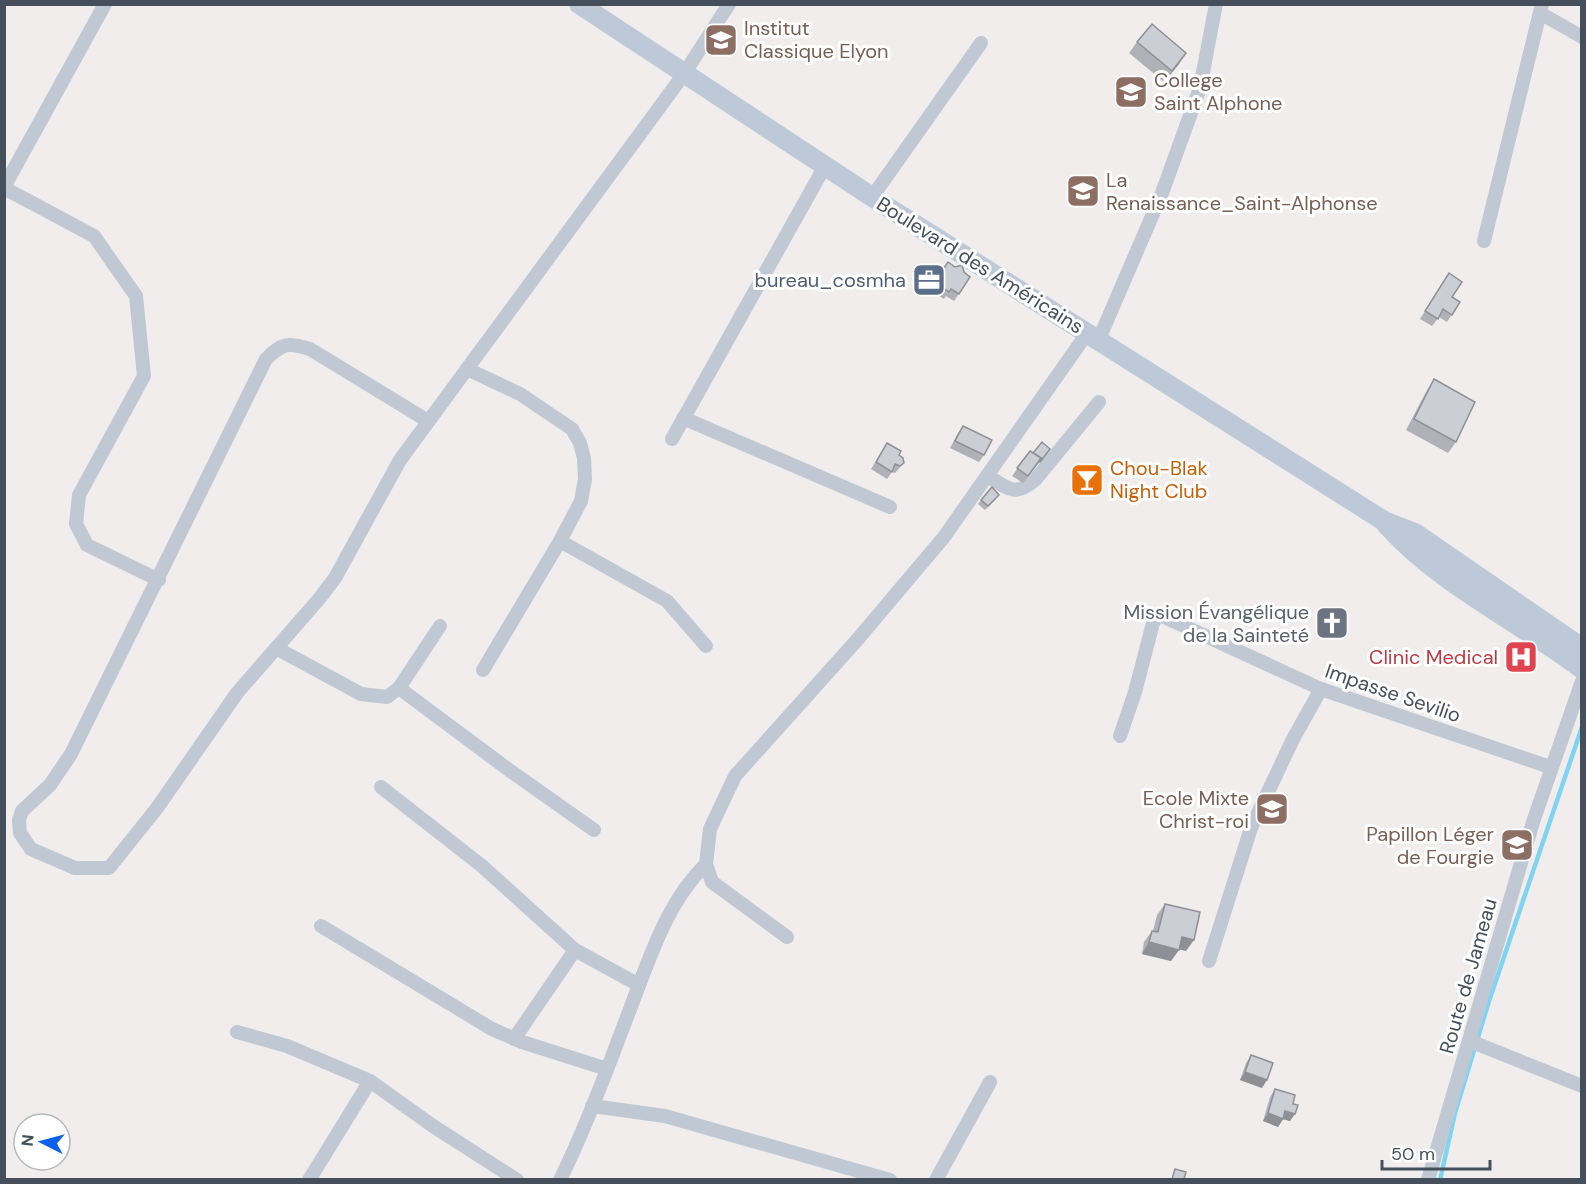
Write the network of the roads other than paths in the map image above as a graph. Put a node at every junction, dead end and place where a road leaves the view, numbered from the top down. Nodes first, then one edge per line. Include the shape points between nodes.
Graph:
1 (105, 4) edge
2 (579, 4) edge
3 (729, 4) edge
4 (1215, 4) edge
5 (1541, 9) edge
6 (1581, 37) edge
7 (981, 43) dead end
8 (684, 74) junction
9 (825, 166) junction
10 (4, 187) edge
11 (872, 197) junction
12 (1484, 241) dead end
13 (1093, 336) junction
14 (467, 369) junction
15 (1099, 402) dead end
16 (683, 418) junction
17 (429, 422) junction
18 (672, 439) dead end
19 (988, 476) junction
20 (890, 507) dead end
21 (560, 542) junction
22 (159, 580) junction
23 (440, 626) dead end
24 (706, 646) dead end
25 (276, 648) junction
26 (1577, 650) edge
27 (483, 670) dead end
28 (1581, 681) edge
29 (399, 688) junction
30 (1321, 689) junction
31 (1579, 698) edge
32 (1120, 736) dead end
33 (1550, 767) junction
34 (381, 787) dead end
35 (594, 830) dead end
36 (706, 864) junction
37 (321, 926) dead end
38 (787, 937) dead end
39 (575, 950) junction
40 (1209, 961) dead end
41 (639, 986) junction
42 (237, 1032) dead end
43 (514, 1039) junction
44 (1470, 1041) junction
45 (607, 1069) junction
46 (370, 1081) junction
47 (990, 1082) dead end
48 (1581, 1086) edge
49 (592, 1107) junction
50 (309, 1179) edge
51 (517, 1179) edge
52 (560, 1179) edge
53 (890, 1179) edge
54 (936, 1179) edge
55 (1428, 1179) edge

1 - 10 street
2 - 8 main road, Boulevard des Américains
3 - 8 street
4 - 13 street via 1200,88 1162,193
5 - 6 street
5 - 12 street
7 - 11 street
8 - 9 main road, Boulevard des Américains
8 - 14 street
9 - 11 main road, Boulevard des Américains
9 - 16 street
10 - 22 street via 94,236 136,296 144,376 80,495 76,524 87,545
11 - 13 main road, Boulevard des Américains
13 - 19 street
13 - 26 main road, Boulevard des Américains via 1384,521 1407,548 1484,604
14 - 17 street
14 - 21 street via 520,394 572,429 580,443 585,479 581,501
15 - 19 street via 1024,490 1010,490
16 - 18 street
16 - 20 street
17 - 22 street via 310,349 291,344 280,346 266,359
17 - 25 street via 400,460 335,578
19 - 36 street via 929,555 735,776 710,830
21 - 24 street via 667,601
21 - 27 street
22 - 25 street via 71,754 50,785 22,812 20,833 31,849 75,868 109,868 157,808 237,693
23 - 29 street
25 - 29 street via 361,694 387,697
28 - 31 street, Route de Jameau
29 - 35 street
30 - 32 street, Impasse Sevilio via 1162,616 1156,617
30 - 33 street, Impasse Sevilio
30 - 40 street via 1251,828
31 - 33 street, Route de Jameau
33 - 44 street, Route de Jameau
34 - 39 street via 482,866
36 - 38 street via 712,882
36 - 41 street via 688,881 673,907
37 - 43 street
39 - 41 street
39 - 43 street
41 - 45 street
42 - 46 street via 287,1046
43 - 45 street
44 - 48 street
44 - 55 street, Route de Jameau
45 - 49 street
46 - 50 street
46 - 51 street
47 - 54 street
49 - 52 street
49 - 53 street via 665,1116

